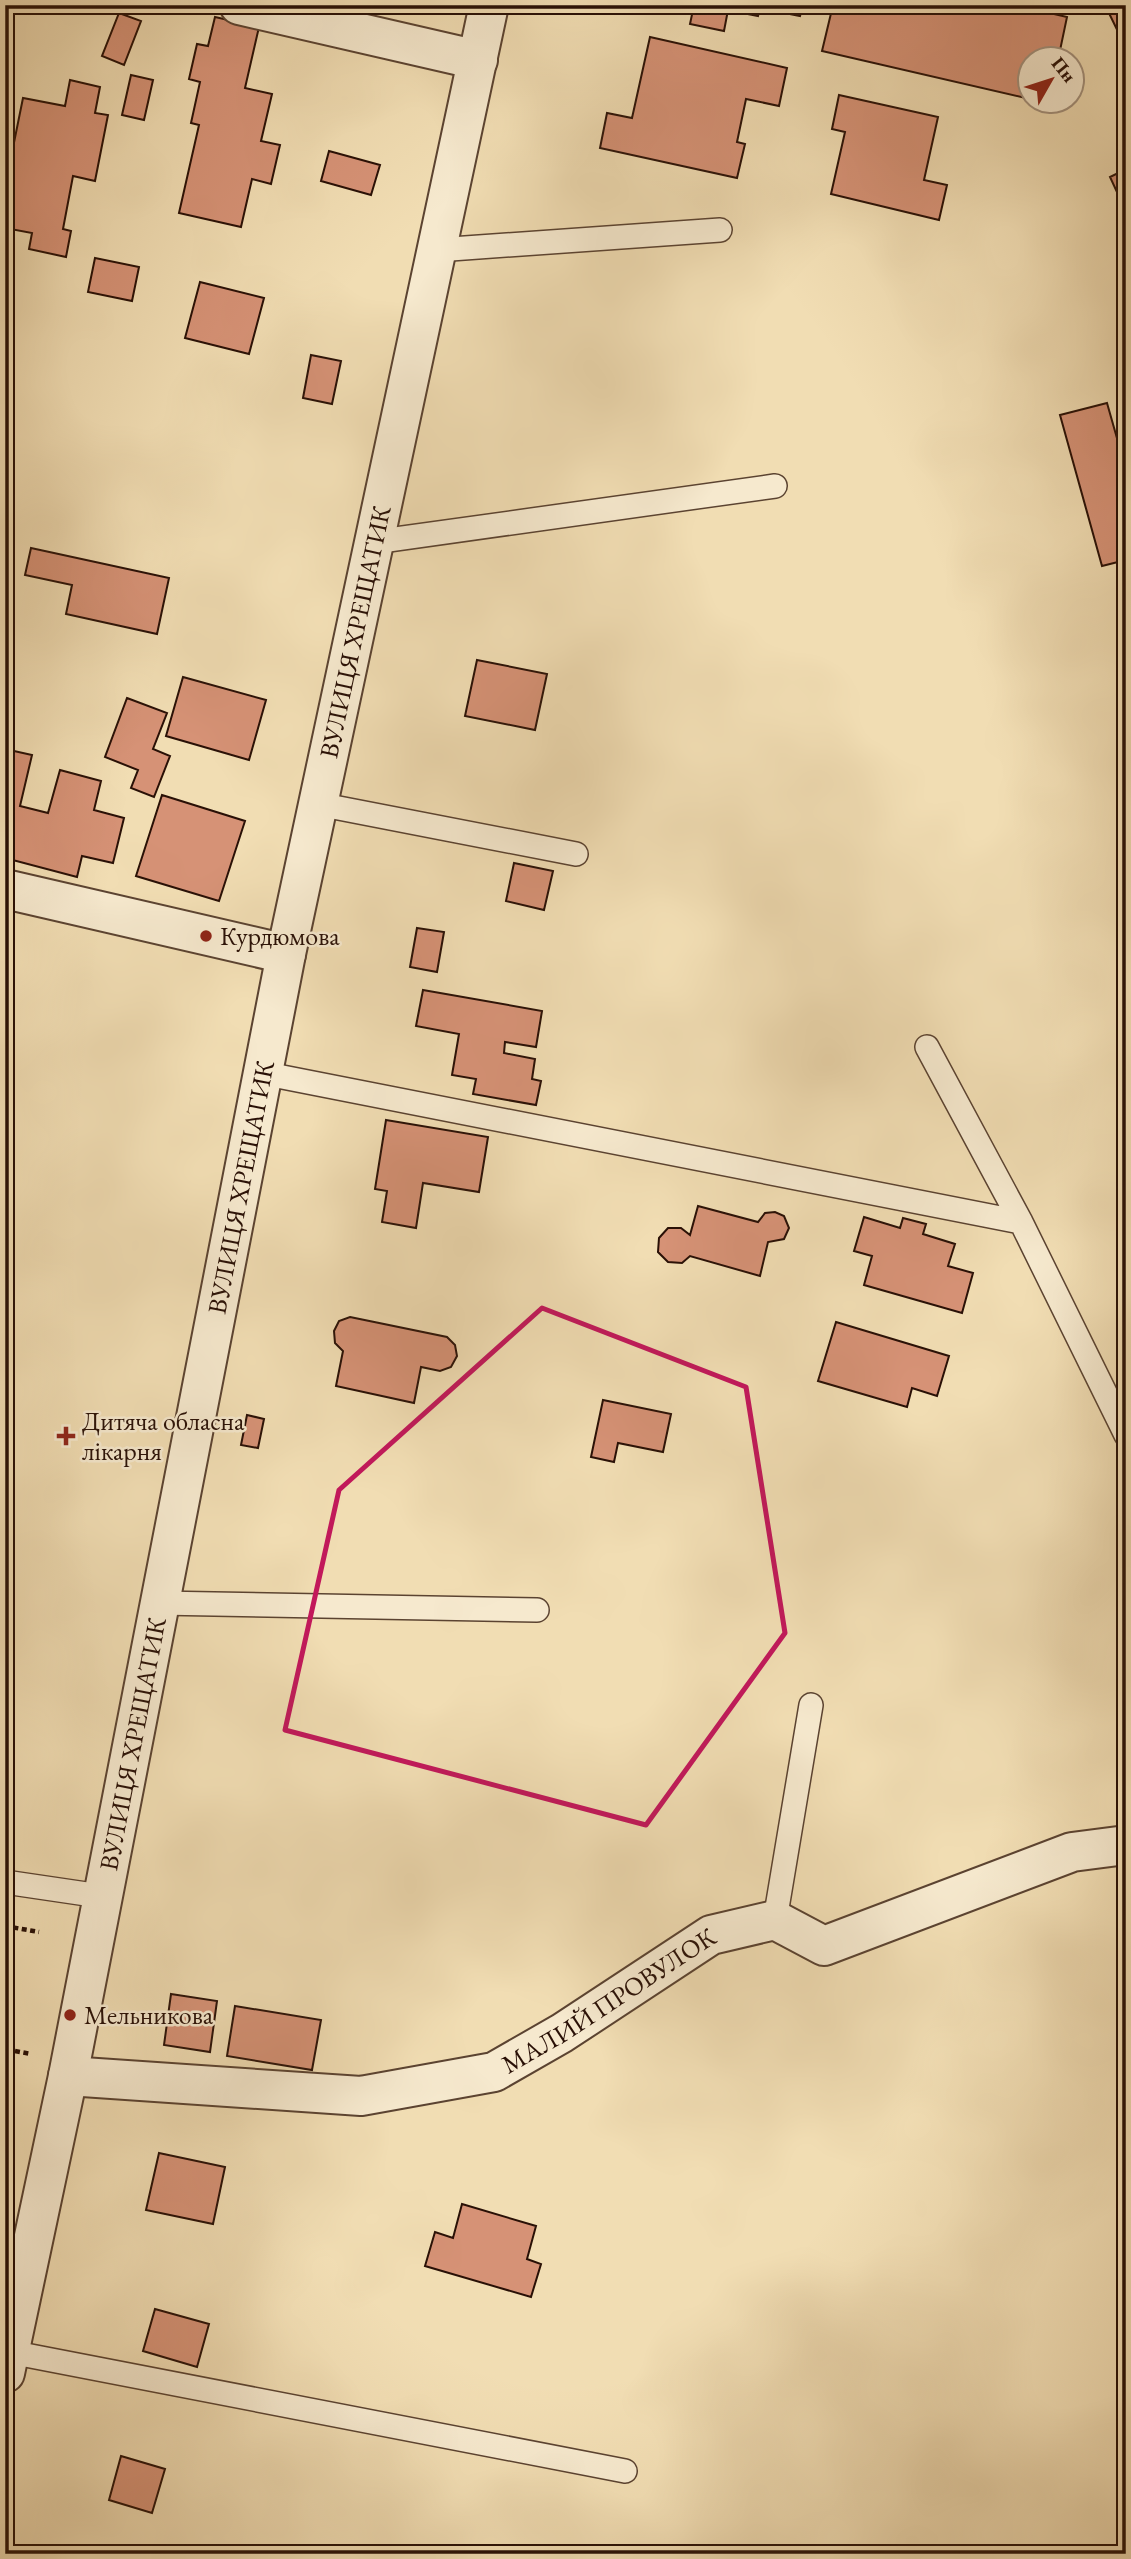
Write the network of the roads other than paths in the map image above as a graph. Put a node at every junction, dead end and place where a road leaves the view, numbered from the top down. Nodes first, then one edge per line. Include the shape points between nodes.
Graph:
1 (239, 5) edge
2 (489, 5) edge
3 (478, 60) junction
4 (720, 230) dead end
5 (437, 250) junction
6 (775, 486) dead end
7 (374, 542) junction
8 (318, 804) junction
9 (576, 854) dead end
10 (5, 889) edge
11 (286, 954) junction
12 (927, 1047) dead end
13 (262, 1073) junction
14 (1021, 1222) junction
15 (1126, 1435) edge
16 (158, 1603) junction
17 (537, 1610) dead end
18 (811, 1705) dead end
19 (1126, 1845) edge
20 (5, 1882) edge
21 (100, 1896) junction
22 (775, 1920) junction
23 (68, 2076) junction
24 (8, 2362) edge
25 (625, 2471) dead end

1 - 3 street
2 - 3 street, ВУЛИЦЯ ХРЕЩАТИК
3 - 5 street, ВУЛИЦЯ ХРЕЩАТИК
4 - 5 lane
5 - 7 street, ВУЛИЦЯ ХРЕЩАТИК
6 - 7 lane
7 - 8 street, ВУЛИЦЯ ХРЕЩАТИК
8 - 9 lane
8 - 11 street, ВУЛИЦЯ ХРЕЩАТИК
10 - 11 street
11 - 13 street, ВУЛИЦЯ ХРЕЩАТИК
12 - 14 lane
13 - 14 lane
13 - 16 street, ВУЛИЦЯ ХРЕЩАТИК
14 - 15 lane
16 - 17 lane
16 - 21 street, ВУЛИЦЯ ХРЕЩАТИК
18 - 22 lane
19 - 22 street via 1072,1852 824,1946
20 - 21 lane
21 - 23 street, ВУЛИЦЯ ХРЕЩАТИК
22 - 23 street, МАЛИЙ ПРОВУЛОК via 712,1935 494,2072 361,2096
23 - 24 street, ВУЛИЦЯ ХРЕЩАТИК
24 - 25 lane

